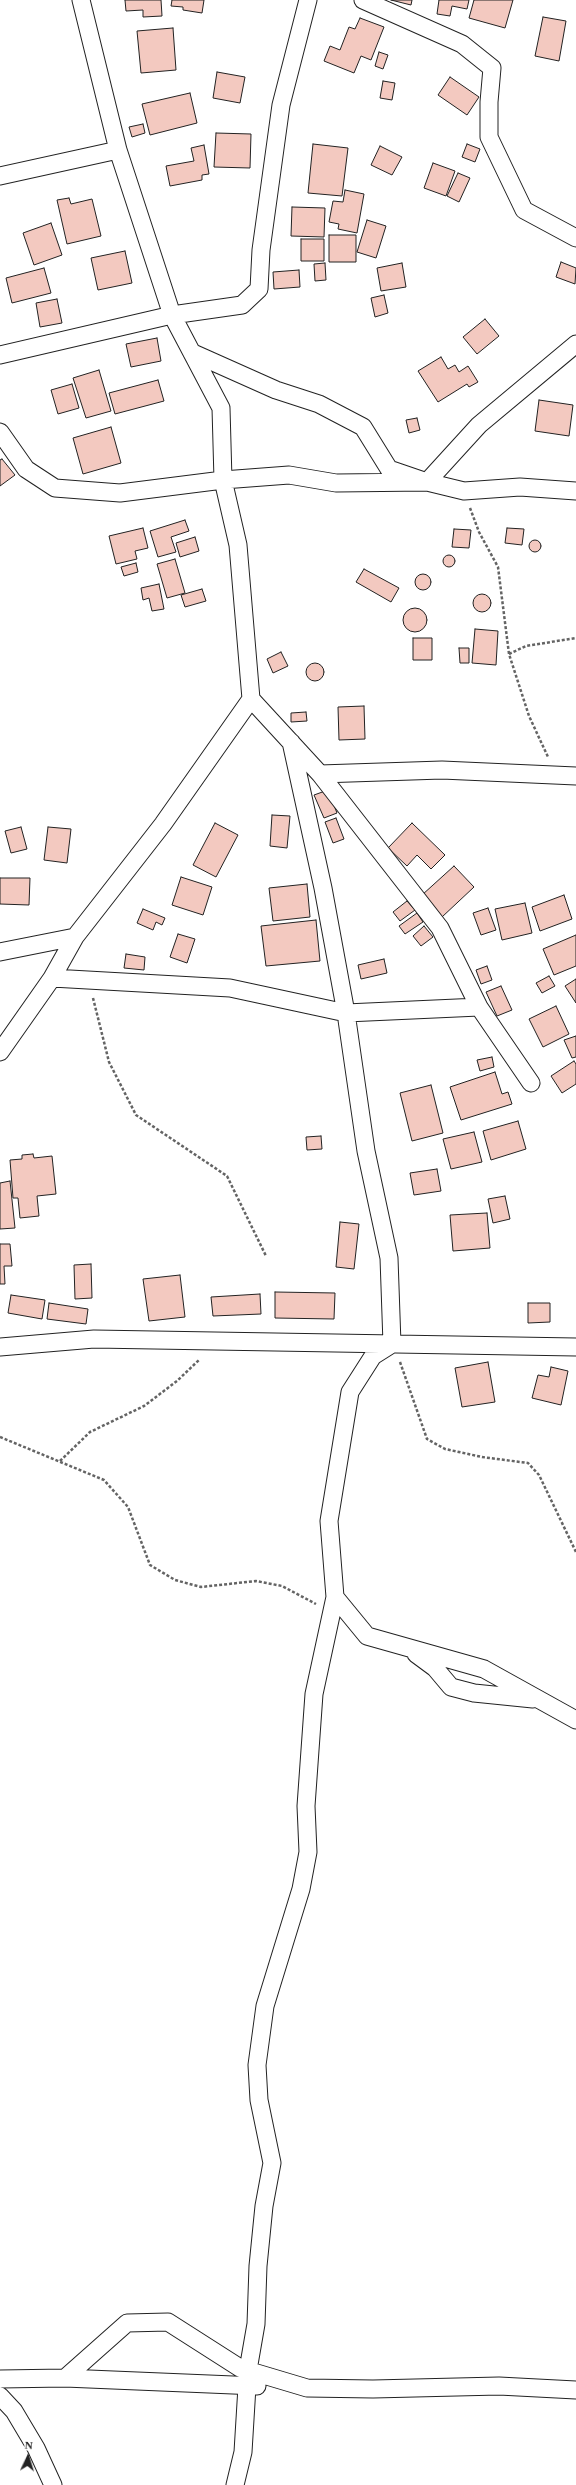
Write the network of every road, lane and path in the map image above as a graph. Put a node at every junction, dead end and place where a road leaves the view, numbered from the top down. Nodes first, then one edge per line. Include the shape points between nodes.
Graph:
1 (81, 0) edge
2 (308, 0) edge
3 (363, 0) edge
4 (118, 150) junction
5 (0, 176) edge
6 (576, 238) edge
7 (172, 315) junction
8 (576, 344) edge
9 (192, 353) junction
10 (0, 354) edge
11 (0, 432) edge
12 (223, 480) junction
13 (427, 482) junction
14 (464, 491) junction
15 (576, 491) edge
16 (576, 638) edge
17 (509, 654) junction
18 (251, 699) junction
19 (291, 742) junction
20 (552, 760) dead end
21 (320, 774) junction
22 (576, 776) edge
23 (576, 780) edge
24 (75, 937) junction
25 (0, 952) edge
26 (52, 978) junction
27 (89, 980) junction
28 (479, 1007) junction
29 (346, 1013) junction
30 (0, 1052) edge
31 (531, 1083) dead end
32 (266, 1256) dead end
33 (218, 1341) junction
34 (392, 1344) junction
35 (0, 1347) edge
36 (576, 1347) edge
37 (0, 1437) edge
38 (60, 1461) junction
39 (576, 1552) edge
40 (333, 1605) junction
41 (410, 1649) junction
42 (541, 1700) junction
43 (576, 1720) edge
44 (65, 2378) junction
45 (248, 2378) junction
46 (0, 2379) edge
47 (576, 2390) edge
48 (0, 2396) edge
49 (53, 2485) edge
50 (235, 2485) edge

1 - 4 street
2 - 7 street via 281,105 261,250 259,289 242,305
3 - 6 street via 462,44 492,68 489,102 490,137 524,210
4 - 5 street
4 - 7 street
7 - 9 street
7 - 10 street
8 - 13 street via 479,425
9 - 12 street via 221,408
9 - 13 street via 276,390 319,404 364,428 389,470
11 - 12 street via 26,468 55,488 120,493
12 - 13 street via 289,475 336,483
12 - 18 street via 238,545
13 - 14 street
14 - 15 street via 520,487
14 - 17 path via 479,532 498,567
16 - 17 path via 526,646
17 - 20 path via 529,716 546,756
18 - 19 street
18 - 24 street via 163,824
19 - 21 street
19 - 29 street via 323,888
21 - 22 street via 442,770
21 - 28 street via 440,928
22 - 23 street
24 - 25 street
24 - 26 street
26 - 27 street
26 - 30 street
27 - 29 street via 230,988
27 - 32 path via 109,1062 136,1115 227,1176
28 - 29 street
28 - 31 street
29 - 34 street via 366,1151 389,1258
33 - 34 street via 329,1345
33 - 35 street via 94,1339
33 - 38 path via 177,1382 144,1406 90,1432
34 - 36 street
34 - 39 path via 427,1439 445,1449 528,1463 539,1475
34 - 40 street via 373,1356 350,1392 329,1521
37 - 38 path
38 - 40 path via 104,1480 128,1507 150,1565 175,1580 201,1587 256,1581 282,1586
40 - 41 street via 367,1636
40 - 45 street via 314,1694 306,1806 308,1852 301,1889 264,2006 257,2065 259,2100 272,2163 264,2206 256,2324
41 - 42 street via 484,1670
41 - 42 street via 435,1668 451,1687 474,1693
42 - 43 street
44 - 45 street
44 - 45 street via 128,2323 168,2322 240,2368
44 - 46 street
45 - 47 street via 307,2388 373,2390 499,2386
45 - 50 street via 243,2452
48 - 49 street via 14,2411 32,2441

